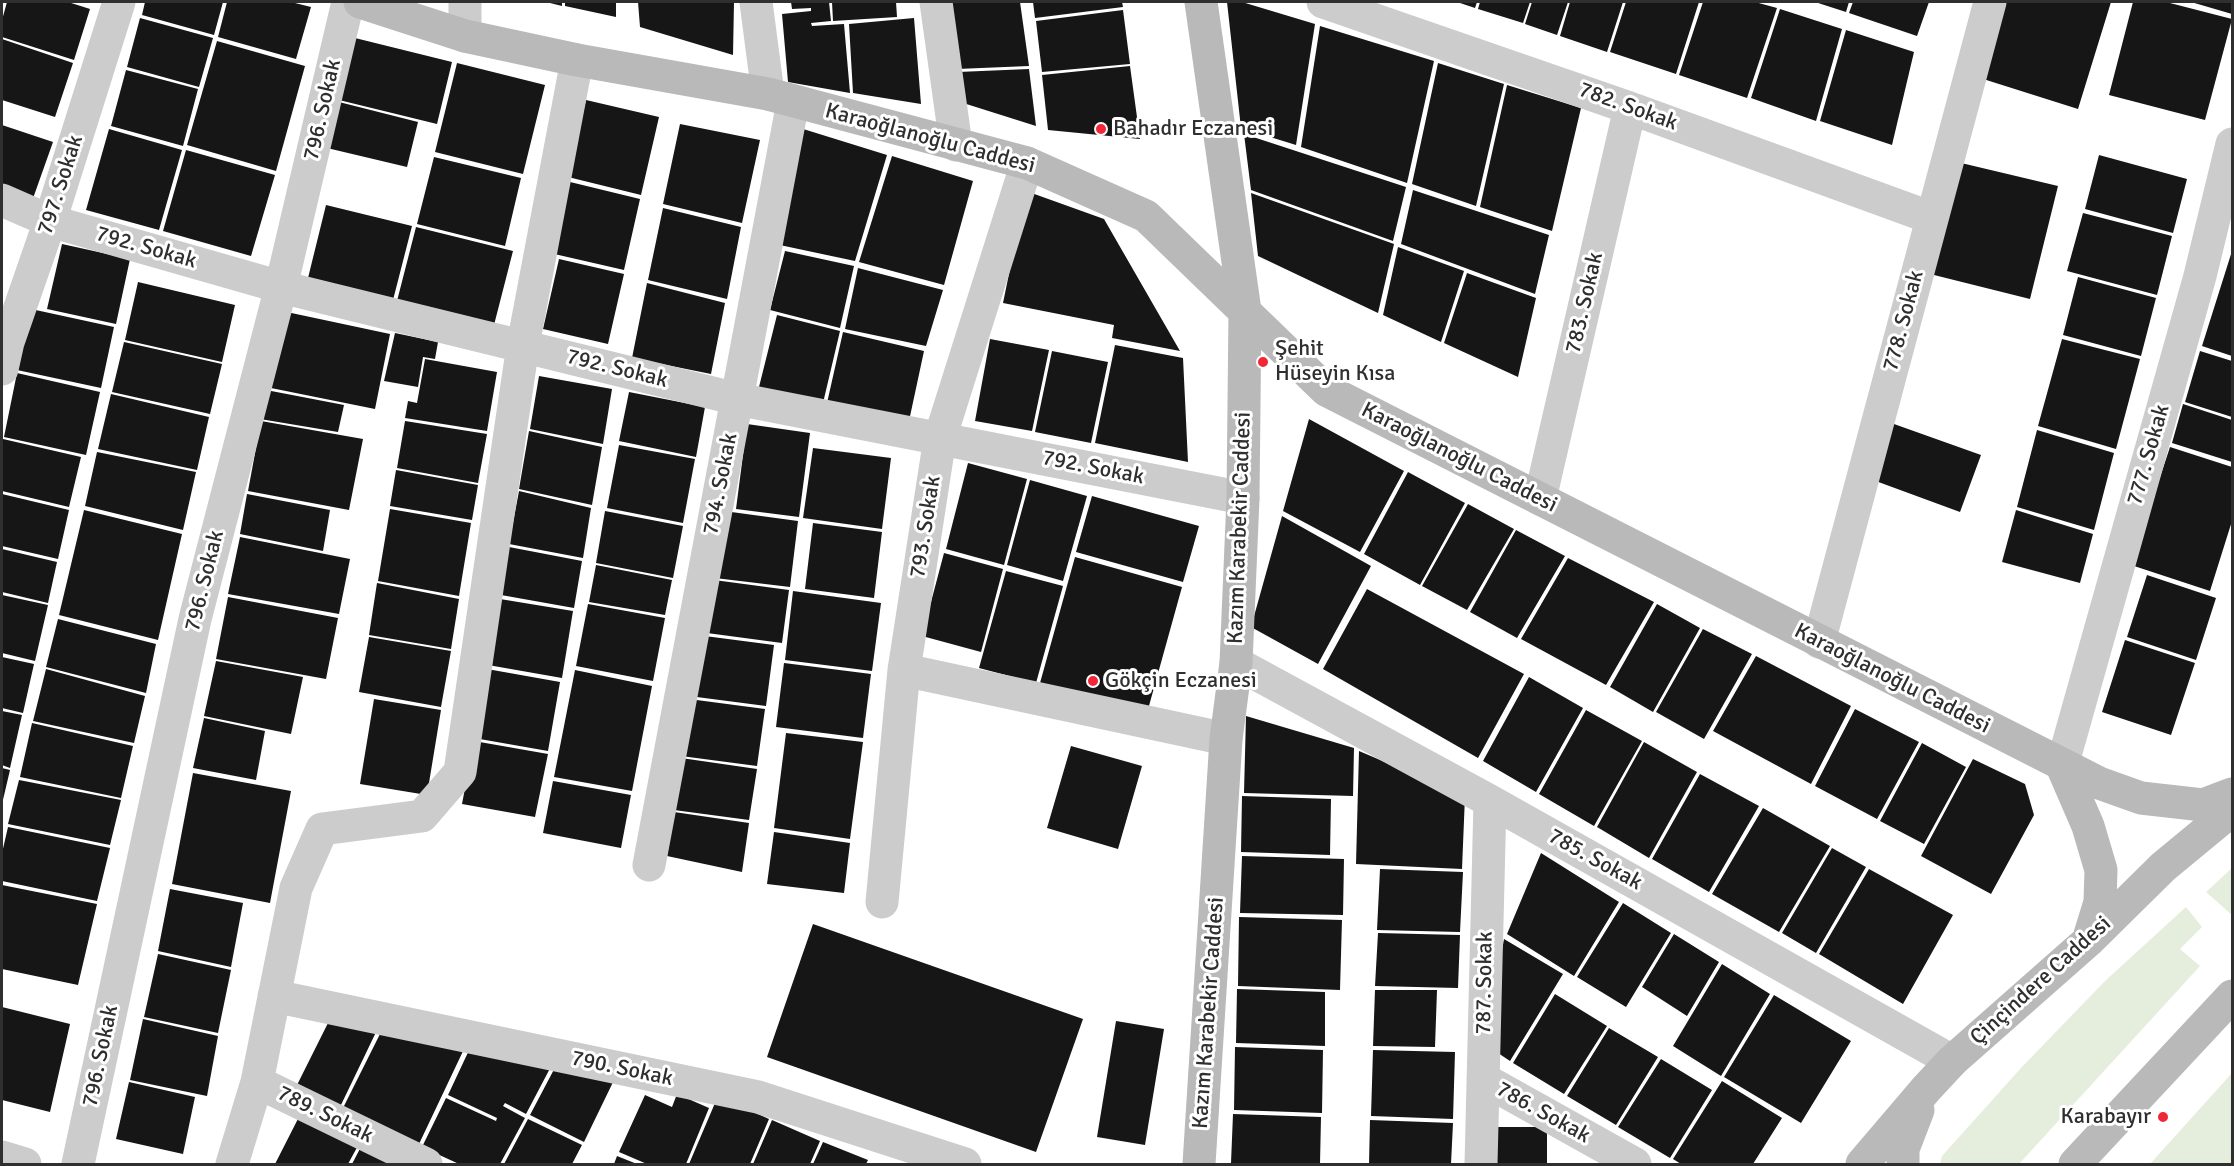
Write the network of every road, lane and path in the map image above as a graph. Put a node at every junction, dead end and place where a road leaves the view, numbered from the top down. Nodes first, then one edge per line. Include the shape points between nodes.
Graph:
1 (119, 2) edge
2 (348, 2) edge
3 (360, 2) edge
4 (465, 2) edge
5 (756, 2) edge
6 (936, 2) edge
7 (1202, 2) edge
8 (1323, 2) edge
9 (1990, 2) edge
10 (465, 36) junction
11 (577, 60) junction
12 (780, 98) junction
13 (1630, 108) junction
14 (2232, 144) edge
15 (956, 145) junction
16 (1027, 163) junction
17 (2, 200) edge
18 (1932, 218) junction
19 (50, 221) junction
20 (281, 287) junction
21 (1245, 311) junction
22 (524, 345) junction
23 (2, 369) edge
24 (737, 399) junction
25 (940, 438) junction
26 (1243, 498) junction
27 (1540, 499) junction
28 (1819, 642) junction
29 (1236, 663) junction
30 (904, 670) junction
31 (1226, 739) junction
32 (2062, 766) junction
33 (2232, 794) edge
34 (1490, 801) junction
35 (2232, 810) edge
36 (649, 865) dead end
37 (882, 902) dead end
38 (2088, 941) junction
39 (274, 996) junction
40 (2232, 996) edge
41 (1952, 1061) junction
42 (1483, 1079) junction
43 (257, 1082) junction
44 (1926, 1089) junction
45 (2, 1157) edge
46 (25, 1164) edge
47 (78, 1164) edge
48 (232, 1164) edge
49 (426, 1164) edge
50 (965, 1164) edge
51 (1199, 1164) edge
52 (1481, 1164) edge
53 (1635, 1164) edge
54 (1862, 1164) edge
55 (1903, 1164) edge
56 (2075, 1164) edge

1 - 19 street, 797. Sokak
2 - 20 street, 796. Sokak
3 - 10 main road, Karaoğlanoğlu Caddesi
4 - 10 street
5 - 12 street, 794. Sokak
6 - 15 street
7 - 21 main road, Kazım Karabekir Caddesi
8 - 13 street, 782. Sokak
9 - 18 street, 778. Sokak
10 - 11 main road, Karaoğlanoğlu Caddesi
11 - 12 main road, Karaoğlanoğlu Caddesi
11 - 22 street
12 - 15 main road, Karaoğlanoğlu Caddesi
12 - 24 street, 794. Sokak
13 - 18 street, 782. Sokak
13 - 27 street, 783. Sokak
14 - 32 street, 777. Sokak via 2200,276
15 - 16 main road, Karaoğlanoğlu Caddesi
16 - 21 main road, Karaoğlanoğlu Caddesi via 1146,216
16 - 25 street, 793. Sokak
17 - 19 street, 792. Sokak
18 - 28 street, 778. Sokak
19 - 20 street, 792. Sokak
19 - 23 street, 797. Sokak
20 - 22 street, 792. Sokak
20 - 47 street, 796. Sokak via 195,619
21 - 26 main road, Kazım Karabekir Caddesi
21 - 27 main road, Karaoğlanoğlu Caddesi via 1326,390
22 - 24 street, 792. Sokak
22 - 39 street via 460,772 422,816 322,829 296,888
24 - 25 street, 792. Sokak
24 - 36 street, 794. Sokak
25 - 26 street, 792. Sokak
25 - 30 street, 793. Sokak
26 - 29 main road, Kazım Karabekir Caddesi
27 - 28 main road, Karaoğlanoğlu Caddesi
28 - 32 main road, Karaoğlanoğlu Caddesi
29 - 31 main road, Kazım Karabekir Caddesi
29 - 34 street, 785. Sokak
30 - 31 street
30 - 37 street, 793. Sokak
31 - 51 main road, Kazım Karabekir Caddesi
32 - 33 main road, Karaoğlanoğlu Caddesi via 2141,798 2203,805
32 - 38 main road via 2088,826 2101,870 2100,902
34 - 41 street, 785. Sokak
34 - 42 street, 787. Sokak
35 - 38 main road, Çinçindere Caddesi via 2163,867
38 - 41 main road, Çinçindere Caddesi
39 - 43 street
39 - 50 street, 790. Sokak via 758,1097
40 - 56 main road
41 - 44 main road, Çinçindere Caddesi
42 - 52 street, 787. Sokak
42 - 53 street, 786. Sokak
43 - 48 street
43 - 49 street, 789. Sokak
44 - 54 main road, Çinçindere Caddesi
44 - 55 main road via 1903,1149
45 - 46 street

